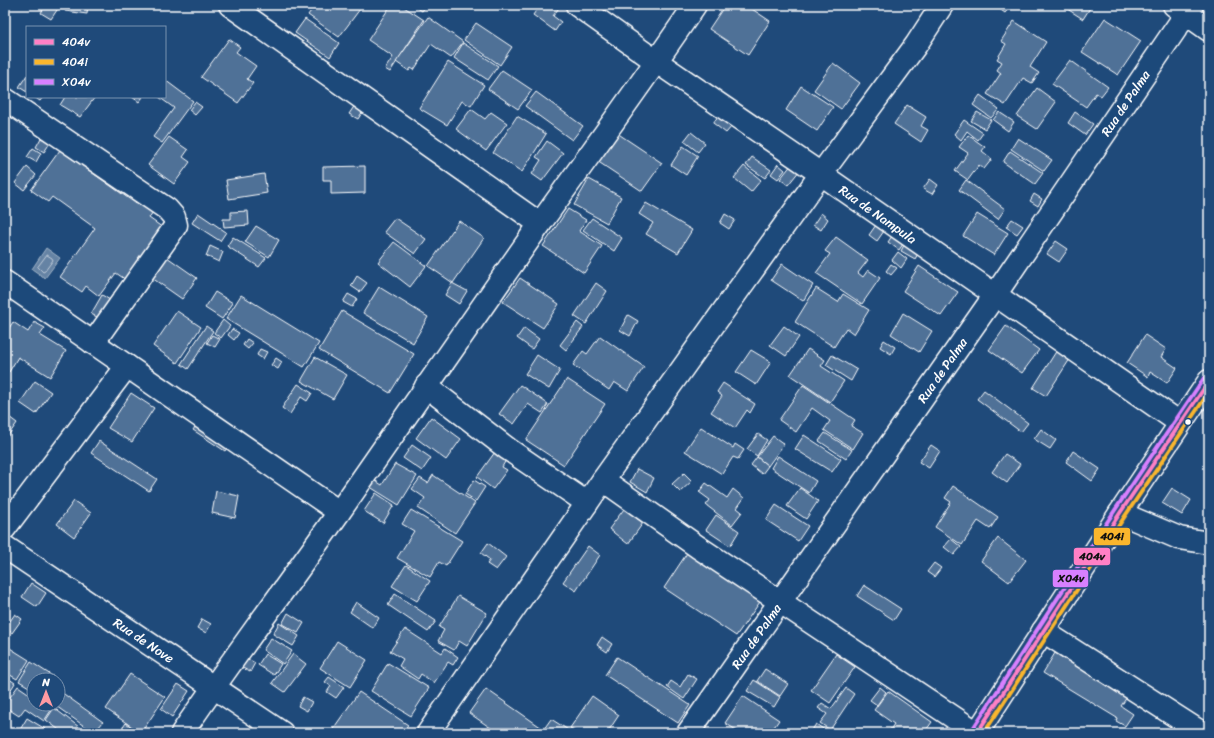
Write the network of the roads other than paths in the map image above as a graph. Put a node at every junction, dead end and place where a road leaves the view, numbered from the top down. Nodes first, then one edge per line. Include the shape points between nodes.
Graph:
1 (230, 5) edge
2 (577, 5) edge
3 (695, 5) edge
4 (942, 5) edge
5 (1184, 8) edge
6 (1209, 30) edge
7 (657, 62) junction
8 (5, 99) edge
9 (821, 174) junction
10 (540, 224) junction
11 (5, 282) edge
12 (995, 295) junction
13 (93, 342) junction
14 (126, 366) junction
15 (1209, 381) edge
16 (426, 386) junction
17 (1180, 422) junction
18 (603, 480) junction
19 (587, 503) junction
20 (339, 512) junction
21 (1120, 513) junction
22 (5, 528) edge
23 (1209, 543) edge
24 (5, 547) edge
25 (779, 601) junction
26 (1043, 631) junction
27 (214, 687) junction
28 (182, 733) edge
29 (282, 733) edge
30 (428, 733) edge
31 (688, 733) edge
32 (977, 733) edge
33 (1202, 733) edge

1 - 10 street
2 - 7 street, Rua de Nampula
3 - 7 street
4 - 9 street via 916,45
5 - 6 street
5 - 12 street, Rua de Palma
7 - 9 street, Rua de Nampula
7 - 10 street
8 - 13 street via 167,209 174,217 176,225
9 - 12 street, Rua de Nampula
9 - 18 street
10 - 16 street
11 - 13 street
12 - 17 street, Rua de Nampula
12 - 25 street, Rua de Palma
13 - 14 street
14 - 20 street
14 - 22 street
15 - 17 street
16 - 19 street via 508,450
16 - 20 street
17 - 21 street
18 - 19 street
18 - 25 street
19 - 30 street
20 - 27 street
21 - 23 street via 1180,538
21 - 26 street
24 - 27 street, Rua de Nove
25 - 31 street, Rua de Palma
25 - 32 street
26 - 32 street
26 - 33 street
27 - 28 street
27 - 29 street, Rua de Nove

